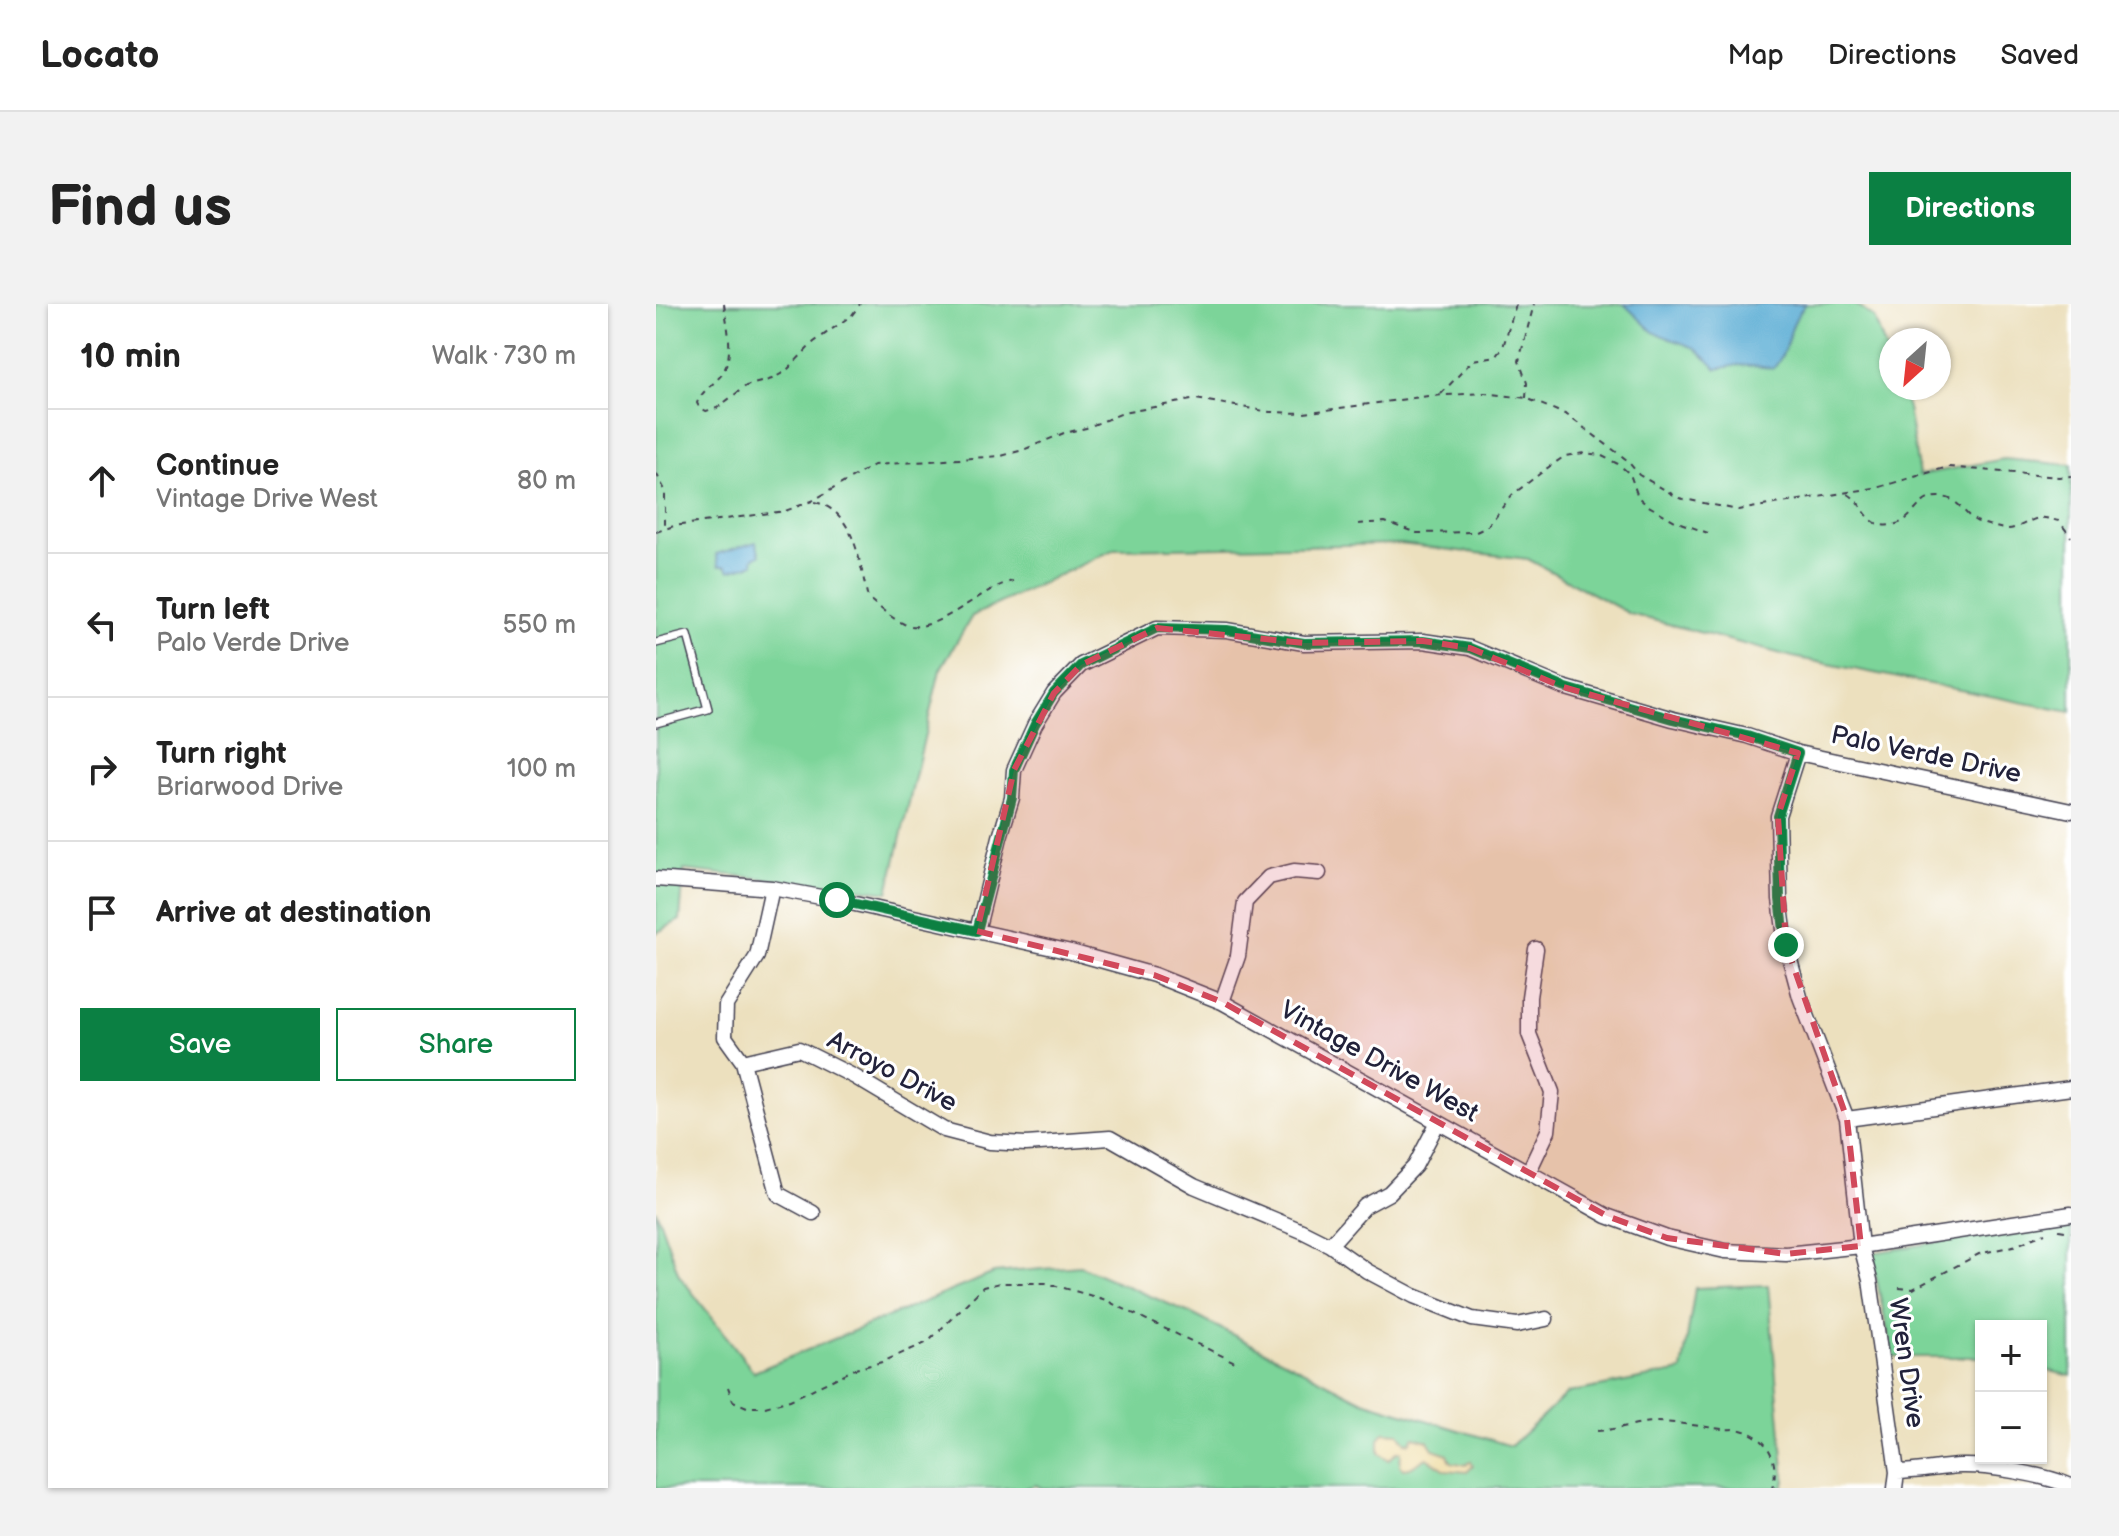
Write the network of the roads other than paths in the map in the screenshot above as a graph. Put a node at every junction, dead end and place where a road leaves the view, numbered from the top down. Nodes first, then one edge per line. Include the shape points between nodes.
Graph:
1 (656, 643) edge
2 (656, 723) edge
3 (1798, 753) junction
4 (2071, 811) edge
5 (1319, 873) dead end
6 (656, 879) edge
7 (772, 888) junction
8 (977, 931) junction
9 (1536, 949) dead end
10 (1222, 1002) junction
11 (743, 1062) junction
12 (2071, 1088) edge
13 (1847, 1119) junction
14 (1438, 1122) junction
15 (1529, 1171) junction
16 (813, 1213) dead end
17 (2071, 1214) edge
18 (1330, 1245) junction
19 (1861, 1246) junction
20 (1546, 1319) dead end
21 (1897, 1472) junction
22 (2071, 1486) edge
23 (1895, 1488) edge

1 - 2 lane via 688,635 708,709
3 - 4 street, Palo Verde Drive
3 - 8 street, Palo Verde Drive via 1563,687 1470,648 1423,641 1304,643 1227,630 1157,628 1081,665 1054,693 1035,724 1014,770 1012,798
3 - 13 street, Wren Drive via 1778,816 1786,945
5 - 10 street via 1269,877 1245,902 1238,956
6 - 7 street, Vintage Drive West
7 - 8 street, Vintage Drive West
7 - 11 street via 757,956 726,1005 725,1037
8 - 10 street, Vintage Drive West via 1154,975
9 - 15 street via 1529,1034 1552,1092 1548,1131
10 - 14 street, Vintage Drive West
11 - 16 street via 778,1194
11 - 18 street, Arroyo Drive via 799,1049 944,1130 990,1142 1110,1138 1194,1186
12 - 13 street
13 - 19 street, Wren Drive
14 - 15 street, Vintage Drive West
14 - 18 street via 1415,1166 1389,1193 1365,1206
15 - 19 street, Vintage Drive West via 1607,1216 1667,1238 1725,1251 1786,1254
17 - 19 street, Vintage Drive West
18 - 20 street, Arroyo Drive via 1414,1296 1472,1319 1517,1325
19 - 21 street, Wren Drive
21 - 22 street via 1961,1466 2050,1477
21 - 23 street, Wren Drive

